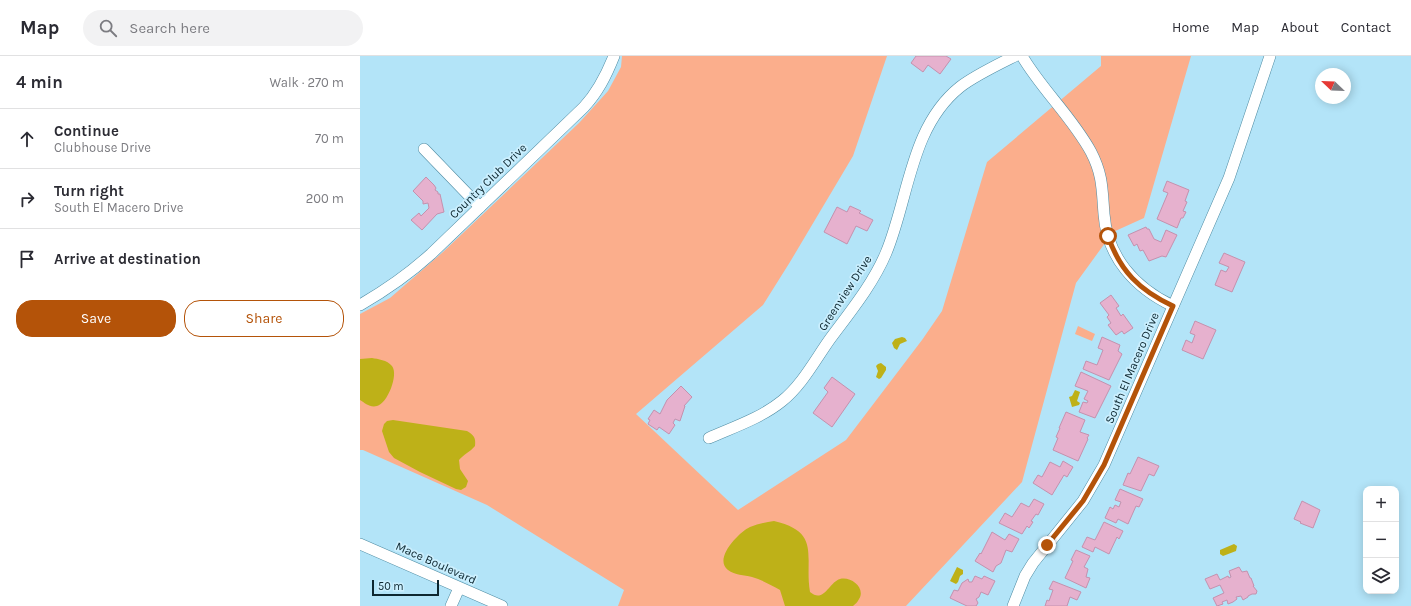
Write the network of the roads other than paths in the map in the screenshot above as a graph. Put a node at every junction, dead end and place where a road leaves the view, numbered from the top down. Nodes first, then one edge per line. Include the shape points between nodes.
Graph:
1 (614, 56) edge
2 (1015, 56) edge
3 (1022, 56) edge
4 (1270, 56) edge
5 (424, 149) dead end
6 (480, 207) junction
7 (360, 305) edge
8 (1173, 306) junction
9 (709, 438) dead end
10 (360, 544) edge
11 (459, 588) junction
12 (451, 606) edge
13 (502, 606) edge
14 (1013, 606) edge

1 - 6 street, Country Club Drive via 599,88 584,107
2 - 9 street, Greenview Drive via 960,87 942,106 917,151 886,255 867,287 797,386 781,401 751,420
3 - 8 street via 1080,134 1096,163 1103,189 1105,225 1118,260 1137,284 1156,298
4 - 8 street, South El Macero Drive via 1229,178
5 - 6 street
6 - 7 street, Country Club Drive via 412,271
8 - 14 street, South El Macero Drive via 1104,465 1083,501 1034,562 1025,576
10 - 11 street, Mace Boulevard
11 - 12 street
11 - 13 street, Mace Boulevard

